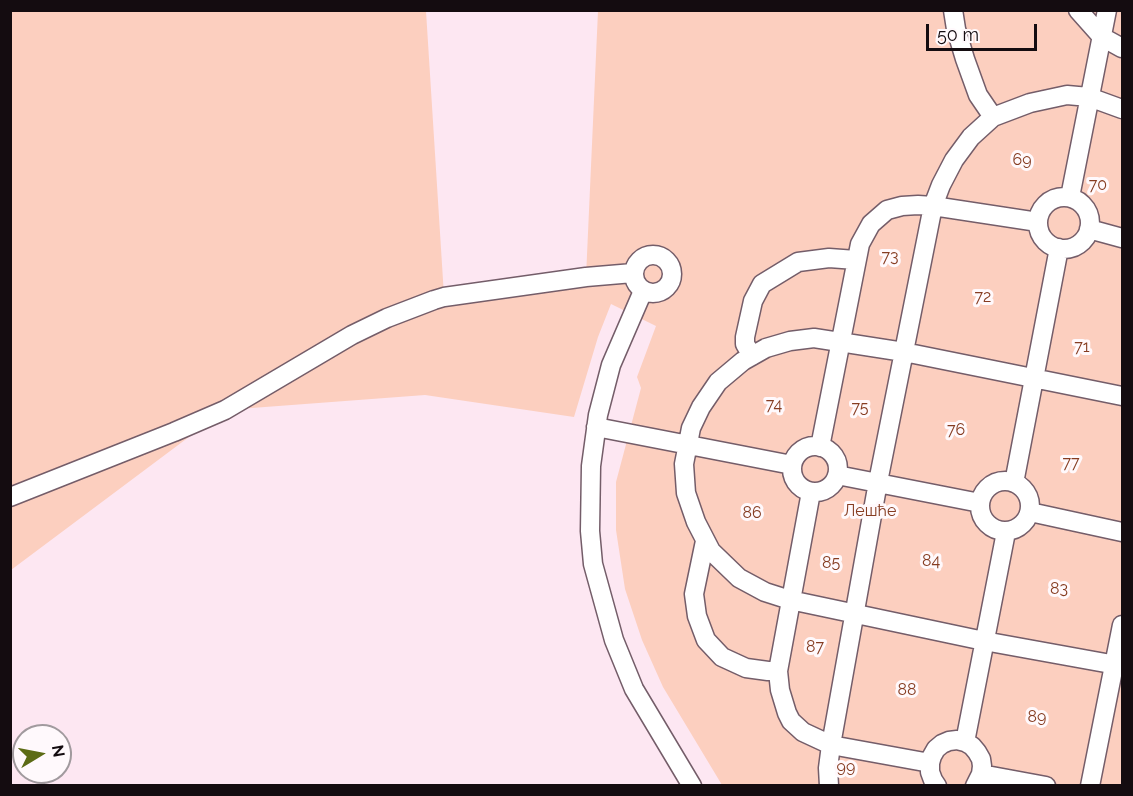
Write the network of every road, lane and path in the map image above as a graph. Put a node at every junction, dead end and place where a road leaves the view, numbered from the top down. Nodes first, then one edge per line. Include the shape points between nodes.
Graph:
1 (953, 10) edge
2 (1078, 10) edge
3 (1107, 10) edge
4 (1102, 37) junction
5 (1122, 48) edge
6 (1089, 98) junction
7 (1122, 109) edge
8 (993, 117) junction
9 (1070, 197) junction
10 (933, 206) junction
11 (1038, 222) junction
12 (1089, 229) junction
13 (1122, 238) edge
14 (1059, 248) junction
15 (856, 260) junction
16 (633, 273) junction
17 (644, 291) junction
18 (840, 342) junction
19 (904, 352) junction
20 (752, 356) junction
21 (1035, 379) junction
22 (1122, 396) edge
23 (596, 427) junction
24 (687, 445) junction
25 (820, 447) junction
26 (792, 465) junction
27 (837, 475) junction
28 (878, 482) junction
29 (1014, 483) junction
30 (811, 492) junction
31 (10, 497) edge
32 (980, 503) junction
33 (1030, 512) junction
34 (1006, 532) junction
35 (1122, 532) edge
36 (705, 541) junction
37 (790, 600) junction
38 (855, 614) junction
39 (1122, 625) edge
40 (984, 641) junction
41 (1119, 665) edge
42 (778, 671) junction
43 (965, 742) junction
44 (831, 745) junction
45 (930, 763) junction
46 (978, 780) edge
47 (692, 786) edge
48 (829, 786) edge
49 (937, 786) edge
50 (1046, 786) edge
51 (1090, 786) edge

1 - 8 street via 978,95
2 - 4 street
3 - 4 street
4 - 5 street
4 - 6 street
6 - 7 street
6 - 8 street via 1067,94
6 - 9 street
8 - 10 street via 954,160
9 - 11 street via 1051,201 1041,210
9 - 12 street via 1087,210
10 - 11 street
10 - 15 street via 887,210 871,224
10 - 19 street
11 - 14 street via 1043,238
12 - 13 street
12 - 14 street via 1081,243
14 - 21 street
15 - 18 street
15 - 20 street via 798,262 762,284 753,301 745,337
16 - 17 street
16 - 17 street via 641,258 651,254 670,265 672,279 664,290
16 - 31 street via 434,300 352,335 225,410
17 - 23 street via 611,365
18 - 19 street
18 - 20 street via 814,338 790,341
18 - 25 street
19 - 21 street
19 - 28 street
20 - 24 street via 718,382 701,407
21 - 22 street
21 - 29 street
23 - 24 street
23 - 47 street via 590,531 603,602 634,689
24 - 26 street
24 - 36 street via 686,493
25 - 26 street via 800,452
25 - 27 street via 836,459
26 - 30 street via 796,483
27 - 28 street
27 - 30 street via 826,490
28 - 32 street
28 - 38 street
29 - 32 street via 992,484
29 - 33 street via 1026,491
30 - 37 street
32 - 34 street via 980,512 989,526
33 - 34 street via 1024,524
33 - 35 street
34 - 40 street
36 - 37 street via 739,578
36 - 42 street via 694,594 706,640 722,657 746,668
37 - 38 street
37 - 42 street
38 - 40 street
38 - 44 street
39 - 41 street
40 - 41 street
40 - 43 street
41 - 51 street
42 - 44 street via 791,721 803,732
43 - 45 street via 942,744
43 - 46 street via 981,759
44 - 45 street
44 - 48 street
45 - 49 street
46 - 50 street

